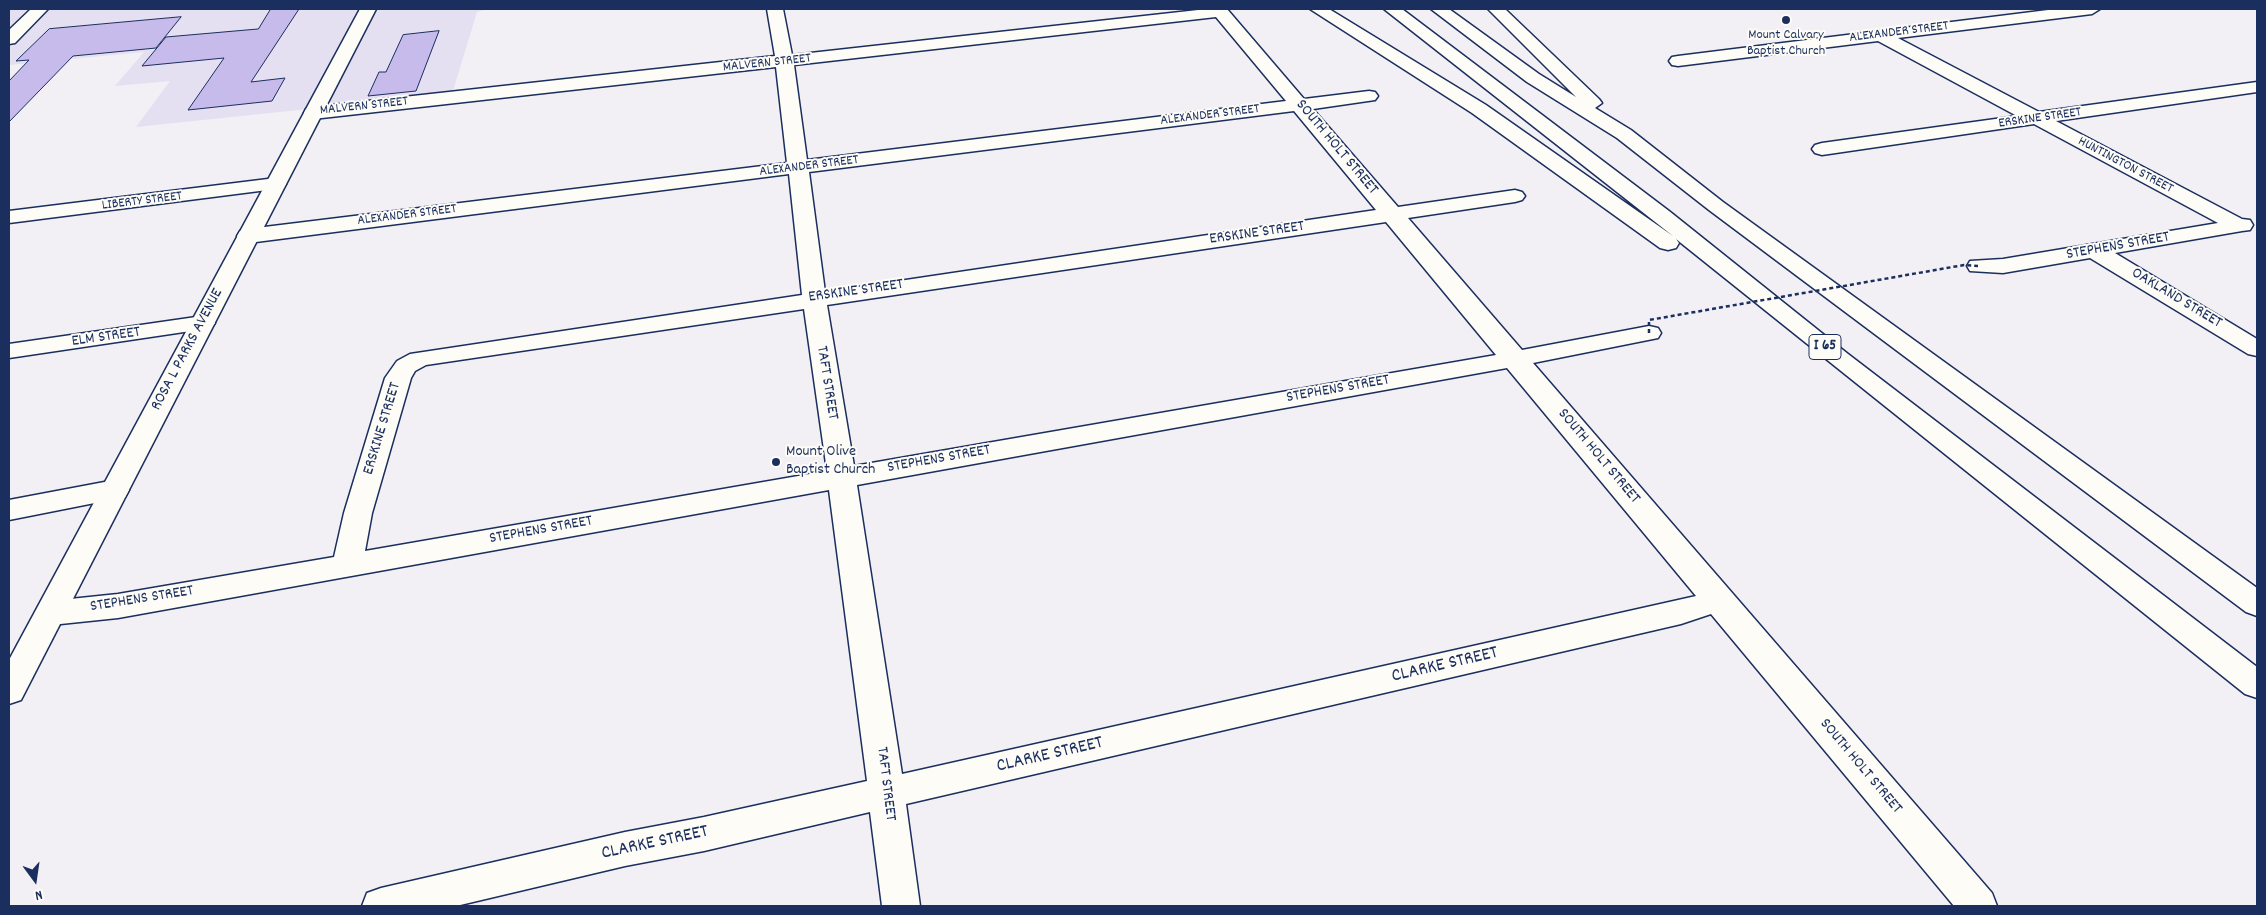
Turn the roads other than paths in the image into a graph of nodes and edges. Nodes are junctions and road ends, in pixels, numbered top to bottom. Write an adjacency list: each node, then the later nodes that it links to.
1 (40, 9): 11 (main road)
2 (368, 9): 17 (main road, ROSA L PARKS AVENUE)
3 (775, 9): 13 (main road, TAFT STREET)
4 (1318, 9): 36 (main road)
5 (1392, 9): 36 (main road, I 65)
6 (1439, 9): 19 (main road)
7 (1496, 9): 19 (main road)
8 (2092, 9): 10 (main road, ALEXANDER STREET)
9 (1220, 11): 13 (main road, MALVERN STREET); 16 (main road, SOUTH HOLT STREET)
10 (1879, 35): 12 (main road, ALEXANDER STREET); 18 (main road, HUNTINGTON STREET)
11 (9, 39)
12 (1678, 61)
13 (784, 62): 17 (main road, MALVERN STREET); 21 (main road, TAFT STREET)
14 (2257, 87): 18 (main road, ERSKINE STREET)
15 (1369, 96): 16 (main road, ALEXANDER STREET)
16 (1300, 105): 21 (main road, ALEXANDER STREET); 24 (main road, SOUTH HOLT STREET)
17 (312, 113): 22 (main road, ROSA L PARKS AVENUE)
18 (2036, 119): 20 (main road, ERSKINE STREET); 26 (main road, HUNTINGTON STREET)
19 (1624, 134): 42 (main road)
20 (1822, 149)
21 (797, 168): 27 (main road, ALEXANDER STREET); 30 (main road, TAFT STREET)
22 (276, 184): 25 (main road, LIBERTY STREET); 27 (main road, ROSA L PARKS AVENUE)
23 (1515, 196): 24 (main road, ERSKINE STREET)
24 (1392, 214): 30 (main road, ERSKINE STREET); 35 (main road, SOUTH HOLT STREET)
25 (9, 218)
26 (2248, 224): 28 (main road, STEPHENS STREET)
27 (248, 236): 31 (main road, ROSA L PARKS AVENUE)
28 (2095, 251): 29 (main road, STEPHENS STREET); 33 (main road, OAKLAND STREET)
29 (1978, 266)
30 (814, 299): 37 (main road, TAFT STREET); 40 (main road, ERSKINE STREET)
31 (203, 323): 34 (main road, ELM STREET); 38 (main road, ROSA L PARKS AVENUE)
32 (1649, 333): 35 (main road, STEPHENS STREET)
33 (2257, 349)
34 (9, 351)
35 (1515, 359): 37 (main road, STEPHENS STREET); 41 (main road, SOUTH HOLT STREET)
36 (1839, 359): 44 (main road, I 65)
37 (841, 478): 40 (main road, STEPHENS STREET); 46 (main road, TAFT STREET)
38 (115, 490): 39 (main road); 43 (main road, ROSA L PARKS AVENUE)
39 (9, 510)
40 (347, 566): 43 (main road, STEPHENS STREET)
41 (1719, 600): 46 (main road, CLARKE STREET); 49 (main road, SOUTH HOLT STREET)
42 (2257, 604)
43 (51, 613): 45 (main road, ROSA L PARKS AVENUE)
44 (2257, 685)
45 (9, 691)
46 (886, 793): 47 (main road, CLARKE STREET); 48 (main road, TAFT STREET)
47 (381, 906)
48 (902, 906)
49 (1978, 906)

